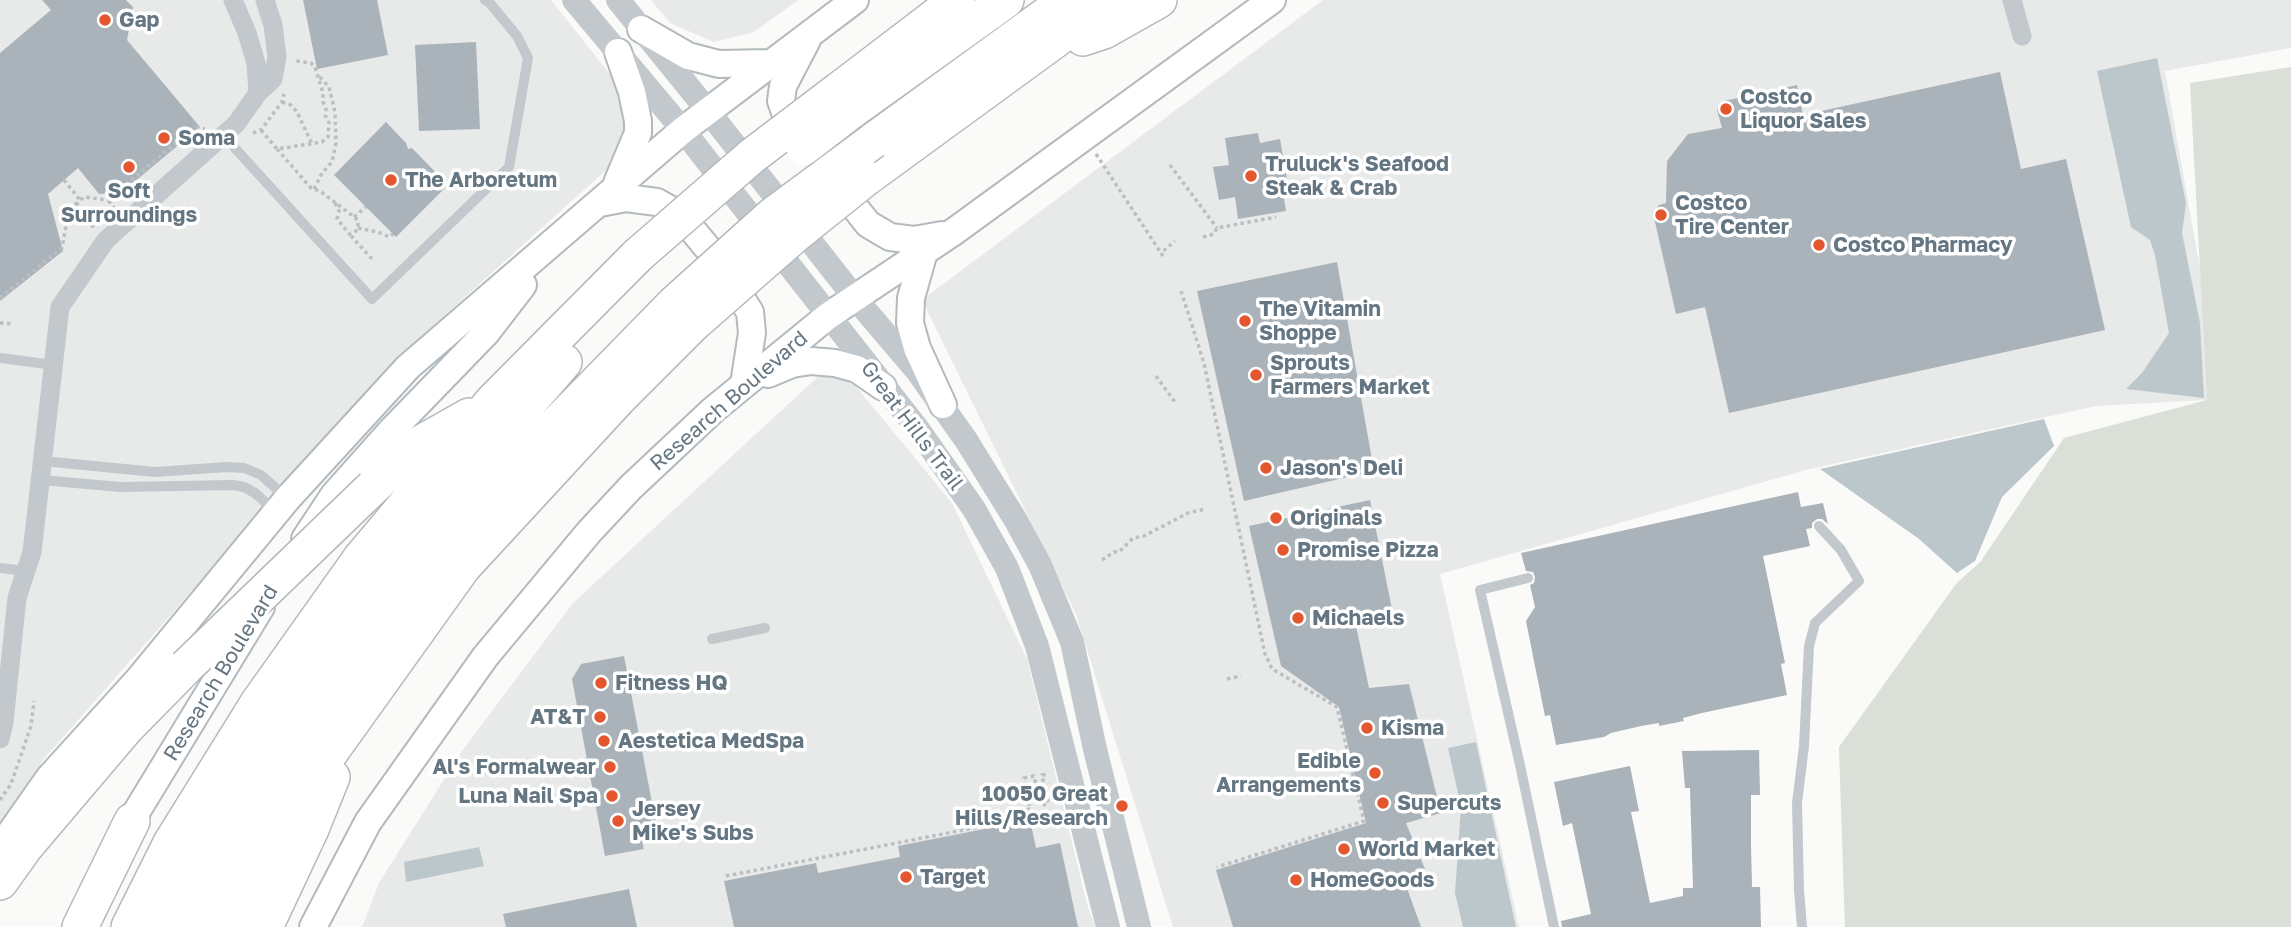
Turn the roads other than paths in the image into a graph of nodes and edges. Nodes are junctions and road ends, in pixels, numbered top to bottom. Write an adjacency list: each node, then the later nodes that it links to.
1 (233, 0): 22 (street)
2 (265, 0): 22 (street)
3 (485, 0): 26 (lane)
4 (574, 0): 19 (street, Great Hills Trail)
5 (618, 0): 16 (street, Great Hills Trail)
6 (855, 0): 17 (main road, Research Boulevard)
7 (948, 0): 15 (highway)
8 (957, 0): 15 (highway)
9 (1006, 0): 23 (highway)
10 (1067, 0): 27 (highway)
11 (1110, 0): 20 (highway)
12 (1159, 0): 20 (highway)
13 (1272, 0): 29 (main road, Research Boulevard)
14 (2012, 0): 18 (street)
15 (921, 26): 23 (highway)
16 (641, 29): 21 (main road); 24 (street, Great Hills Trail)
17 (811, 32): 21 (main road, Research Boulevard); 29 (main road)
18 (2022, 36)
19 (618, 52): 25 (street, Great Hills Trail); 28 (main road)
20 (1037, 54): 27 (highway)
21 (769, 63): 24 (main road, Research Boulevard)
22 (258, 93): 26 (street)
23 (845, 101): 32 (highway, bridge)
24 (708, 111): 25 (main road, Research Boulevard); 33 (street, Great Hills Trail)
25 (683, 130): 28 (main road, Research Boulevard); 35 (street, Great Hills Trail)
26 (215, 133): 37 (street)
27 (882, 150): 34 (highway, bridge)
28 (607, 197): 30 (main road, Research Boulevard); 38 (main road)
29 (952, 233): 31 (main road, Research Boulevard)
30 (558, 239): 43 (main road, Research Boulevard); 53 (main road, Research Boulevard)
31 (924, 252): 33 (main road, Research Boulevard); 41 (main road)
32 (644, 265): 40 (highway); 59 (highway)
33 (855, 298): 35 (main road, Research Boulevard); 41 (street, Great Hills Trail)
34 (683, 314): 50 (highway); 60 (highway)
35 (828, 316): 38 (main road, Research Boulevard); 39 (street, Great Hills Trail)
36 (0, 358): 37 (lane)
37 (54, 365): 42 (street)
38 (744, 384): 39 (main road); 63 (main road, Research Boulevard)
39 (883, 387): 52 (street, Great Hills Trail)
40 (493, 401): 55 (highway, bridge); 58 (highway)
41 (943, 405): 52 (street, Great Hills Trail)
42 (42, 470): 43 (lane); 43 (lane); 46 (street)
43 (282, 505): 54 (main road, Research Boulevard)
44 (1819, 526): 67 (lane)
45 (0, 568): 46 (lane)
46 (26, 571): 51 (street)
47 (1528, 578): 66 (lane)
48 (765, 628): 49 (lane)
49 (712, 639)
50 (355, 718): 61 (highway); 62 (highway)
51 (0, 739)
52 (1073, 757): 64 (street, Great Hills Trail); 65 (street, Great Hills Trail)
53 (132, 821): 56 (main road, Research Boulevard); 57 (highway)
54 (0, 848)
55 (0, 882)
56 (61, 927)
57 (80, 927)
58 (129, 927)
59 (160, 927)
60 (192, 927)
61 (230, 927)
62 (265, 927)
63 (313, 927)
64 (1108, 927)
65 (1139, 927)
66 (1554, 927)
67 (1802, 927)

